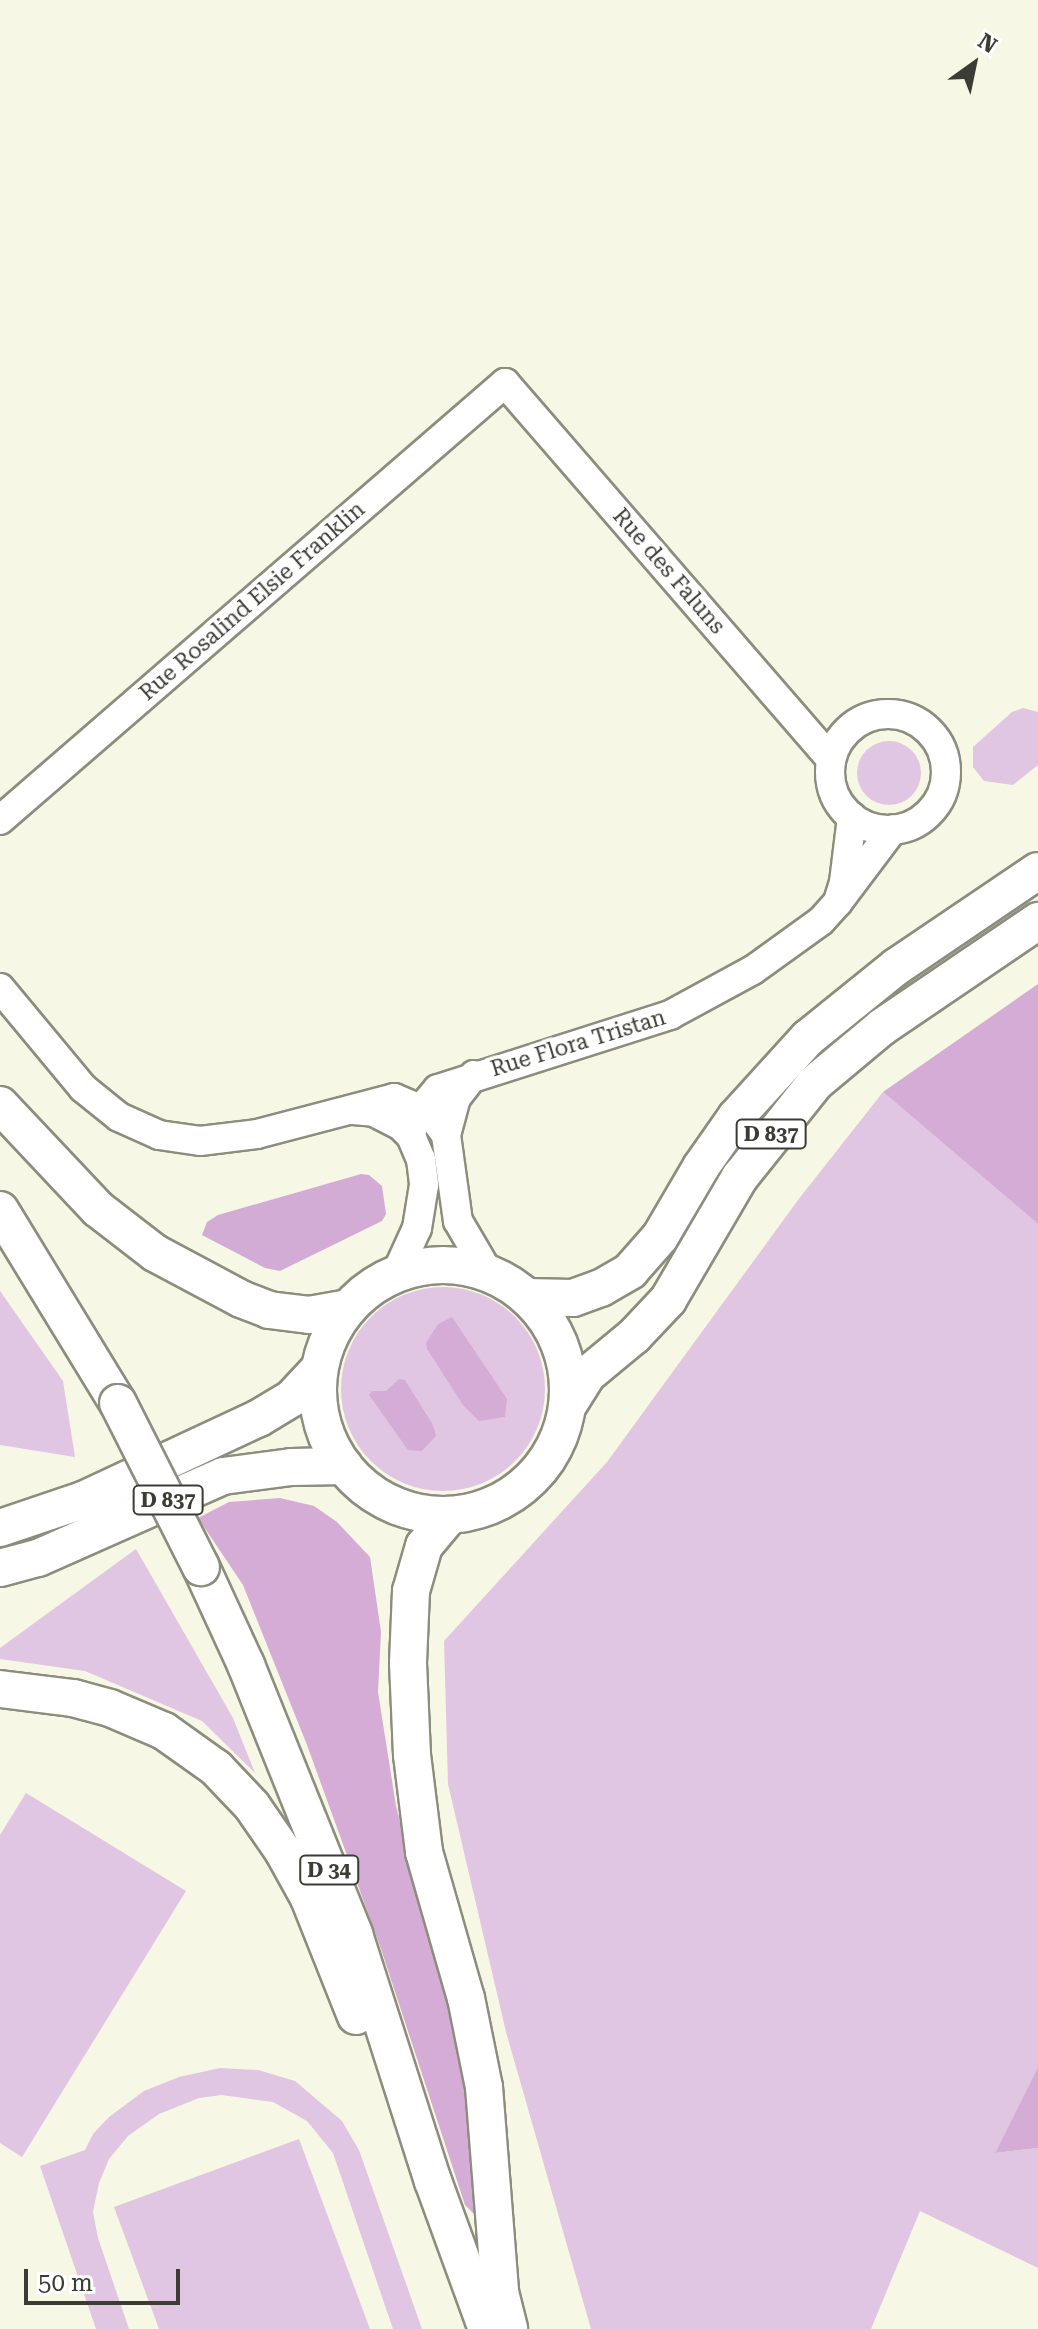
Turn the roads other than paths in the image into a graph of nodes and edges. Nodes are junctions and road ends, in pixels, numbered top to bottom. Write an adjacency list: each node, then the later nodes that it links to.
1 (505, 383): 2 (street, Rue des Faluns); 4 (street, Rue Rosalind Elsie Franklin)
2 (831, 759): 3 (street); 5 (street)
3 (852, 817): 5 (street); 7 (street)
4 (0, 820)
5 (893, 829): 7 (street, Rue Flora Tristan)
6 (1038, 871): 19 (main road, D 837)
7 (838, 902): 10 (street, Rue Flora Tristan)
8 (1038, 921): 22 (main road, D 837)
9 (0, 988): 13 (street)
10 (474, 1075): 12 (street, Rue Flora Tristan); 14 (street)
11 (0, 1105): 20 (main road)
12 (420, 1106): 13 (street); 14 (street); 15 (street)
13 (348, 1110): 15 (street)
14 (446, 1135): 18 (street)
15 (411, 1136): 17 (street)
16 (0, 1210): 28 (main road, D 34, bridge)
17 (396, 1274): 18 (main road); 20 (main road)
18 (489, 1274): 19 (main road)
19 (527, 1297): 22 (main road)
20 (348, 1308): 21 (main road)
21 (319, 1369): 23 (main road); 25 (main road, D 837)
22 (567, 1407): 24 (main road)
23 (344, 1466): 24 (main road); 26 (main road, D 837)
24 (450, 1515): 30 (main road)
25 (0, 1528)
26 (0, 1568)
27 (0, 1689): 28 (main road)
28 (433, 2181): 29 (main road, D 34)
29 (487, 2329)
30 (509, 2329)

